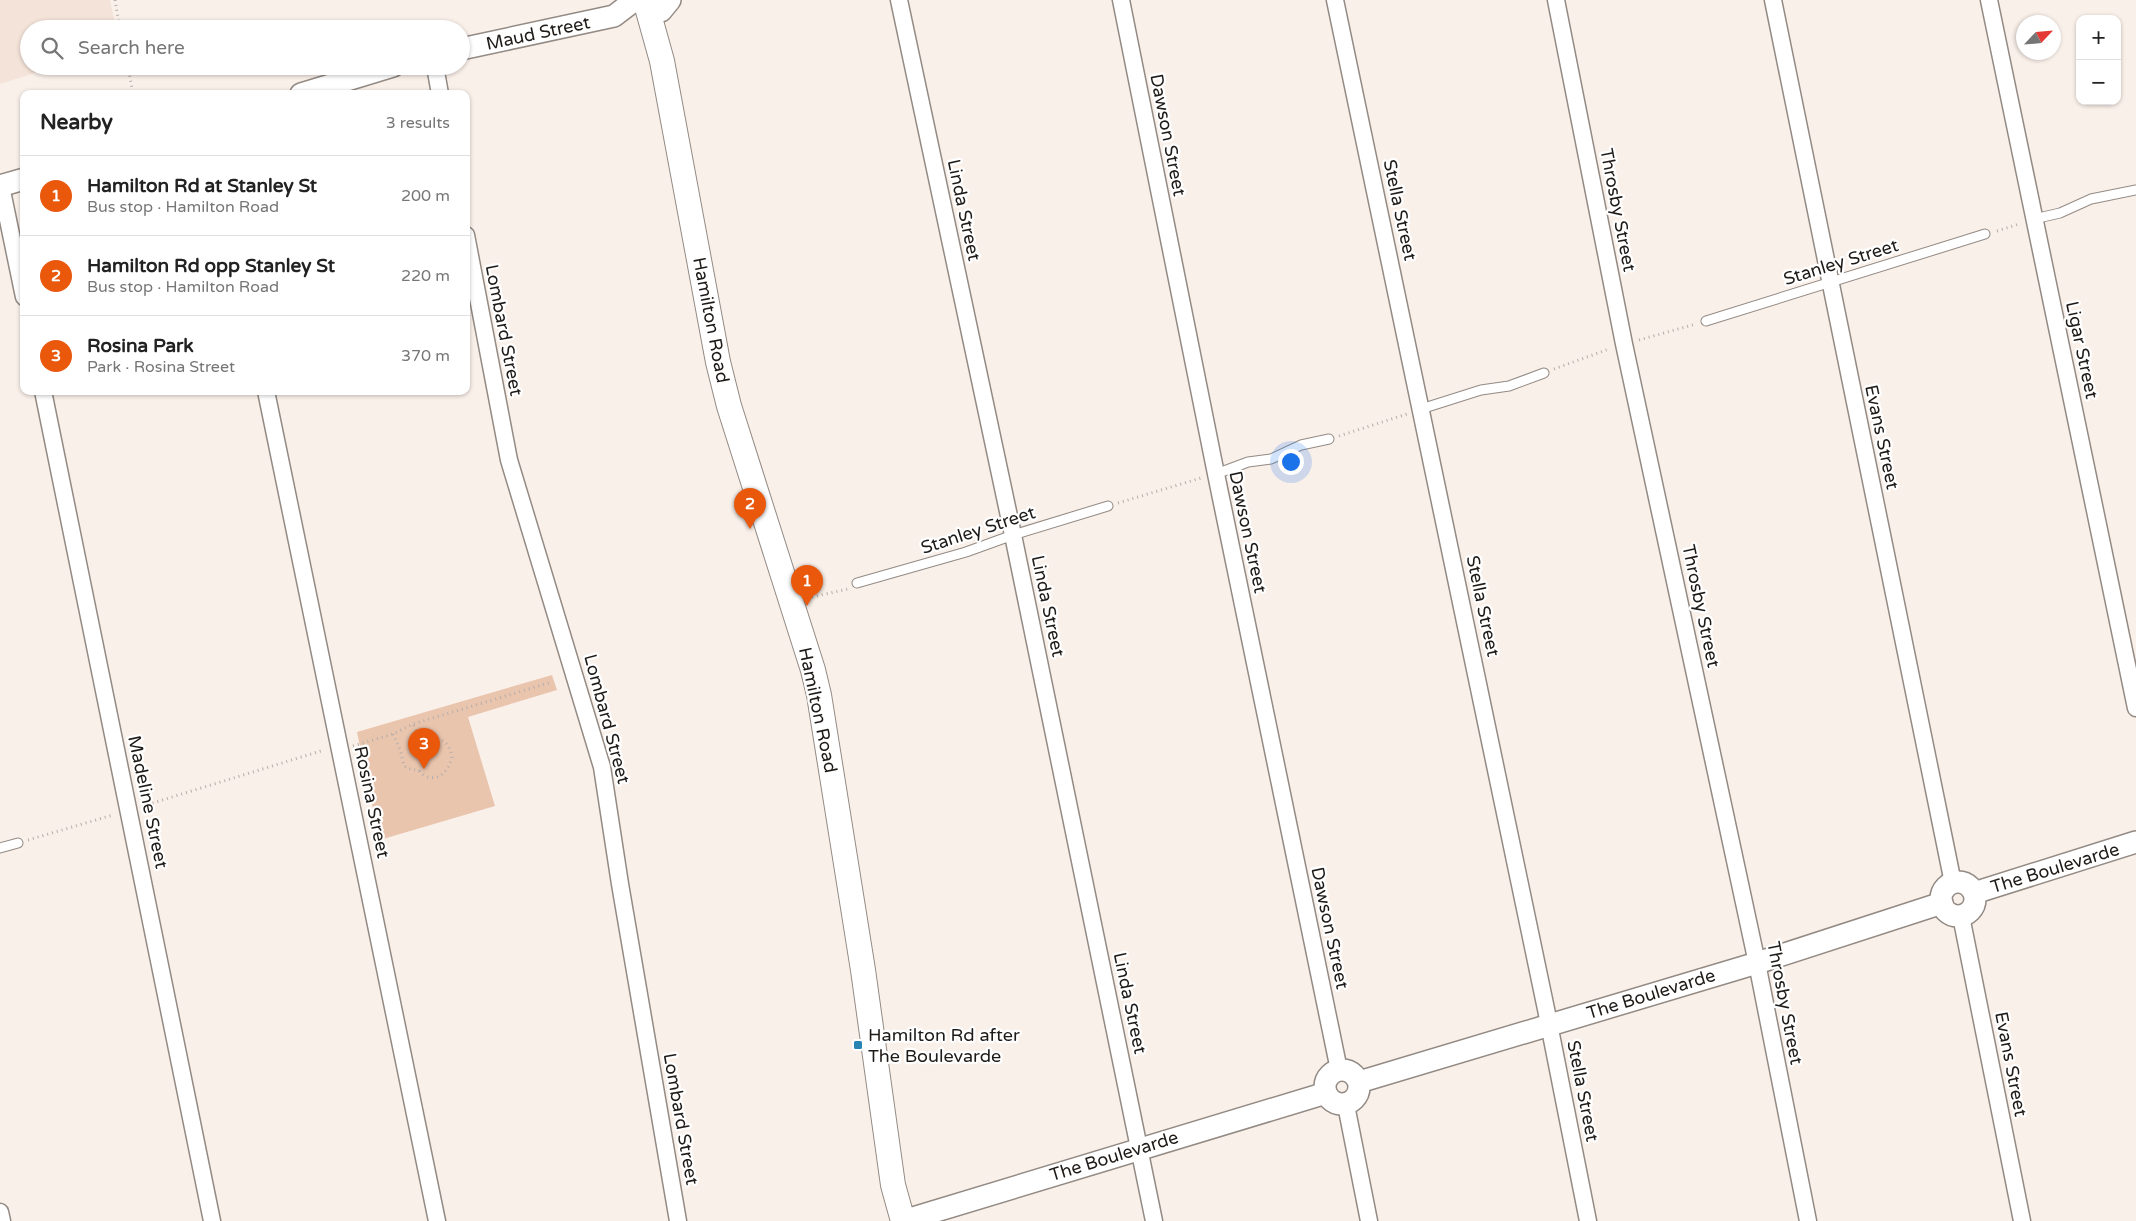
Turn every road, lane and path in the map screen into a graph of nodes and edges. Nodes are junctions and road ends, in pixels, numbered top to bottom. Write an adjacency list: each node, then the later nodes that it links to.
1 (115, 0): 11 (path)
2 (635, 0): 10 (street, Maud Street)
3 (899, 0): 36 (street, Linda Street)
4 (1121, 0): 34 (street, Dawson Street)
5 (1335, 0): 32 (street, Stella Street)
6 (1556, 0): 28 (street, Throsby Street)
7 (1772, 0): 26 (street, Evans Street)
8 (1989, 0): 22 (street, Ligar Street)
9 (658, 9): 10 (street, Maud Street); 66 (main road, Hamilton Road)
10 (614, 16): 12 (street, Maud Street)
11 (118, 20)
12 (470, 47)
13 (130, 75): 16 (path)
14 (363, 75): 17 (street)
15 (437, 75): 18 (street)
16 (132, 90)
17 (314, 90)
18 (439, 90)
19 (20, 180): 20 (street)
20 (0, 186): 25 (street)
21 (2136, 190): 22 (lane)
22 (2034, 219): 23 (path); 40 (street, Ligar Street)
23 (1985, 234): 26 (lane, Stanley Street)
24 (470, 256): 65 (street, Lombard Street)
25 (20, 278)
26 (1830, 283): 27 (lane, Stanley Street); 50 (street, Evans Street)
27 (1706, 321): 28 (path)
28 (1624, 344): 29 (path); 54 (street, Throsby Street)
29 (1544, 373): 32 (lane)
30 (44, 395): 46 (street, Madeline Street)
31 (267, 395): 44 (street, Rosina Street)
32 (1422, 409): 33 (path); 55 (street, Stella Street)
33 (1329, 439): 34 (lane)
34 (1216, 474): 35 (path); 56 (street, Dawson Street)
35 (1108, 506): 36 (lane, Stanley Street)
36 (1013, 535): 37 (lane, Stanley Street); 60 (street, Linda Street)
37 (857, 583): 38 (path)
38 (812, 597)
39 (552, 682): 41 (path)
40 (2136, 708)
41 (413, 724): 42 (path); 43 (path)
42 (394, 734): 44 (path); 45 (path)
43 (420, 741): 45 (path); 45 (path)
44 (340, 747): 46 (path); 64 (street, Rosina Street)
45 (419, 771)
46 (129, 810): 48 (path); 63 (street, Madeline Street)
47 (2136, 842): 51 (street, The Boulevarde)
48 (18, 843): 49 (lane)
49 (0, 848)
50 (1953, 883): 51 (street); 52 (street)
51 (1974, 893): 53 (street)
52 (1942, 903): 53 (street); 54 (street, The Boulevarde)
53 (1961, 916): 71 (street, Evans Street)
54 (1758, 963): 55 (street, The Boulevarde); 70 (street, Throsby Street)
55 (1549, 1025): 57 (street, The Boulevarde); 69 (street, Stella Street)
56 (1339, 1070): 57 (street); 58 (street)
57 (1359, 1082): 59 (street)
58 (1326, 1093): 59 (street); 60 (street, The Boulevarde)
59 (1346, 1105): 68 (street)
60 (1140, 1148): 66 (street, The Boulevarde); 67 (street, Linda Street)
61 (0, 1212): 62 (street)
62 (2, 1221)
63 (212, 1221)
64 (437, 1221)
65 (678, 1221)
66 (903, 1221)
67 (1154, 1221)
68 (1369, 1221)
69 (1588, 1221)
70 (1808, 1221)
71 (2022, 1221)

